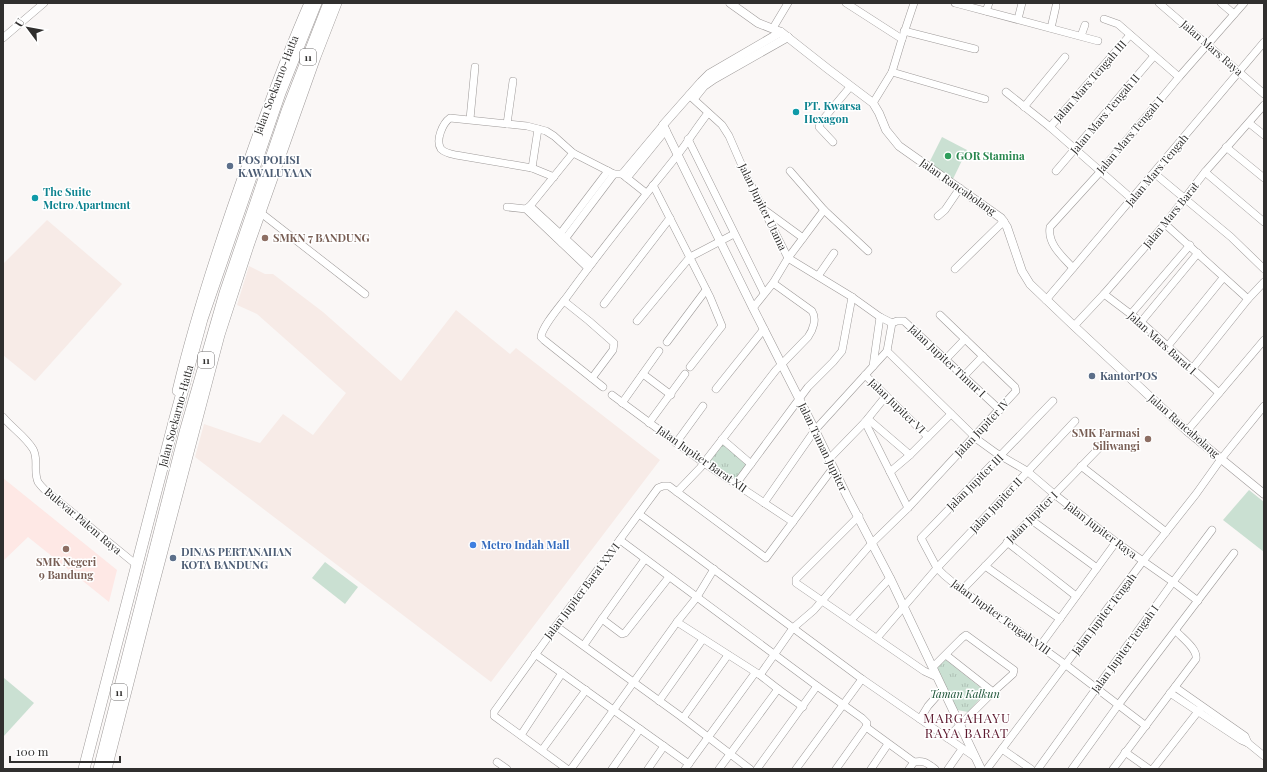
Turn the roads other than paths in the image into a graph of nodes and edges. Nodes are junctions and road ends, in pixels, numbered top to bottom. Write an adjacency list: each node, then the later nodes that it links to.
1 (44, 3): 27 (street)
2 (309, 3): 47 (main road, Jalan Soekarno-Hatta)
3 (316, 3): 42 (highway, Jalan Soekarno-Hatta / 11)
4 (329, 3): 50 (highway, Jalan Soekarno-Hatta / 11)
5 (337, 3): 59 (main road, Jalan Soekarno-Hatta)
6 (730, 3): 24 (street, Jalan Rancabolang)
7 (788, 3): 24 (street)
8 (846, 3): 28 (street)
9 (914, 3): 23 (street)
10 (955, 3): 17 (street)
11 (988, 3): 17 (street)
12 (1022, 3): 19 (street)
13 (1159, 3): 31 (street, Jalan Mars Raya)
14 (1221, 3): 18 (street)
15 (1244, 3): 18 (street, Jalan Mars Tengah I)
16 (1056, 6): 22 (street)
17 (986, 11): 19 (street)
18 (1234, 14): 31 (street, Jalan Mars Tengah I)
19 (1018, 19): 22 (street)
20 (1104, 19): 25 (street)
21 (1085, 25): 26 (street)
22 (1051, 28): 26 (street)
23 (904, 31): 28 (street); 32 (street)
24 (781, 32): 40 (street, Jalan Rancabolang); 44 (street)
25 (1130, 34): 33 (street); 55 (street, Jalan Mars Tengah III)
26 (1082, 36): 29 (street)
27 (3, 38)
28 (902, 39): 36 (street)
29 (1098, 41)
30 (1264, 42): 37 (street, Jalan Mars Tengah)
31 (1208, 45): 37 (street, Jalan Mars Raya); 38 (street, Jalan Mars Tengah I)
32 (975, 49)
33 (1154, 56): 38 (street); 63 (street, Jalan Mars Tengah II)
34 (1065, 57): 49 (street)
35 (475, 67): 52 (street)
36 (892, 72): 45 (street); 46 (street)
37 (1239, 72): 43 (street, Jalan Mars Raya); 72 (street, Jalan Mars Tengah)
38 (1179, 77): 70 (street, Jalan Mars Tengah I)
39 (513, 82): 54 (street)
40 (850, 86): 46 (street, Jalan Rancabolang); 61 (street)
41 (1006, 92): 49 (street)
42 (280, 93): 47 (highway); 149 (highway, Jalan Soekarno-Hatta / 11)
43 (1264, 94)
44 (691, 97): 51 (street, Jalan Jupiter Utama); 56 (street)
45 (985, 99)
46 (873, 103): 77 (street, Jalan Rancabolang)
47 (269, 104): 157 (main road, Jalan Soekarno-Hatta)
48 (1264, 105): 53 (street, Jalan Mars Barat)
49 (1024, 106): 55 (street)
50 (287, 111): 59 (highway); 214 (highway, Jalan Soekarno-Hatta / 11)
51 (708, 112): 60 (street); 83 (street, Jalan Jupiter Utama)
52 (470, 120): 54 (street); 66 (street)
53 (1249, 123): 58 (street); 62 (street, Jalan Mars Barat)
54 (506, 124): 57 (street)
55 (1050, 126): 63 (street)
56 (664, 128): 65 (street, Jalan Taman Jupiter); 73 (street)
57 (538, 129): 64 (street); 66 (street)
58 (1264, 135)
59 (288, 136): 85 (main road, Jalan Soekarno-Hatta)
60 (688, 140): 65 (street); 91 (street)
61 (832, 142)
62 (1226, 148): 71 (street, Jalan Mars Barat); 75 (street)
63 (1076, 149): 68 (street, Jalan Mars Tengah II); 70 (street)
64 (573, 153): 69 (street); 74 (street)
65 (677, 155): 76 (street); 94 (street, Jalan Taman Jupiter)
66 (532, 168): 74 (street)
67 (790, 171): 84 (street)
68 (1056, 171)
69 (611, 172): 73 (street); 92 (street)
70 (1100, 172): 79 (street); 102 (street, Jalan Mars Tengah I)
71 (1205, 172): 80 (street, Jalan Mars Barat); 89 (street)
72 (1154, 173): 79 (street, Jalan Mars Tengah); 80 (street)
73 (625, 176): 78 (street)
74 (554, 177): 82 (street)
75 (1264, 178)
76 (653, 184): 78 (street); 87 (street)
77 (960, 188): 86 (street); 88 (street, Jalan Rancabolang)
78 (646, 193): 101 (street)
79 (1132, 199): 102 (street, Jalan Mars Tengah)
80 (1184, 199): 90 (street, Jalan Mars Barat); 104 (street)
81 (508, 207): 82 (street)
82 (528, 207): 92 (street)
83 (764, 210): 93 (street); 100 (street, Jalan Jupiter Utama)
84 (824, 210): 93 (street); 96 (street)
85 (261, 213): 111 (street); 208 (main road, Jalan Soekarno-Hatta)
86 (938, 216)
87 (670, 218): 99 (street); 117 (street)
88 (1004, 221): 103 (street); 114 (street, Jalan Rancabolang)
89 (1264, 222)
90 (1165, 224): 95 (street); 112 (street, Jalan Mars Barat)
91 (734, 234): 94 (street); 110 (street)
92 (562, 238): 101 (street)
93 (803, 238): 100 (street)
94 (720, 240): 99 (street); 118 (street, Jalan Taman Jupiter)
95 (1190, 245): 98 (street); 119 (street)
96 (868, 251)
97 (834, 253): 105 (street)
98 (1198, 253): 106 (street); 123 (street)
99 (690, 258): 109 (street); 122 (street)
100 (788, 258): 105 (street, Jalan Jupiter Utama); 108 (street)
101 (590, 266): 116 (street)
102 (1073, 268): 114 (street, Jalan Mars Tengah)
103 (956, 269)
104 (1264, 269)
105 (818, 276): 113 (street, Jalan Jupiter Utama)
106 (1223, 278): 115 (street); 130 (street)
107 (1264, 282): 115 (street)
108 (773, 283): 110 (street); 135 (street)
109 (706, 290): 129 (street); 137 (street)
110 (764, 293): 118 (street)
111 (365, 294)
112 (1104, 294): 119 (street, Jalan Mars Barat I); 125 (street, Jalan Mars Barat)
113 (852, 296): 121 (street, Jalan Jupiter Utama); 151 (street)
114 (1047, 298): 125 (street, Jalan Rancabolang)
115 (1248, 299): 138 (street)
116 (564, 301): 143 (street); 143 (street)
117 (604, 304)
118 (753, 308): 126 (street, Jalan Taman Jupiter)
119 (1131, 314): 123 (street, Jalan Mars Barat I)
120 (940, 316): 127 (street, Jalan Jupiter IV)
121 (880, 317): 124 (street, Jalan Jupiter Utama); 136 (street)
122 (637, 321)
123 (1141, 322): 130 (street, Jalan Mars Barat I)
124 (892, 323): 131 (street); 134 (street, Jalan Jupiter Timur I)
125 (1075, 325): 164 (street, Jalan Rancabolang)
126 (764, 328): 135 (street, Jalan Taman Jupiter); 145 (street)
127 (965, 339): 133 (street, Jalan Jupiter IV); 134 (street)
128 (1264, 340): 146 (street)
129 (667, 342)
130 (1167, 347): 138 (street, Jalan Mars Barat I)
131 (886, 351): 136 (street); 158 (street, Jalan Jupiter Raya)
132 (658, 352): 139 (street)
133 (983, 356): 142 (street); 155 (street, Jalan Jupiter IV)
134 (946, 359): 142 (street, Jalan Jupiter Timur I)
135 (782, 365): 151 (street, Jalan Taman Jupiter); 167 (street)
136 (873, 367): 141 (street)
137 (690, 368)
138 (1192, 370): 146 (street, Jalan Mars Barat I)
139 (643, 374): 148 (street); 153 (street)
140 (685, 374): 148 (street)
141 (865, 375): 150 (street, Jalan Jupiter VI); 163 (street)
142 (963, 377): 155 (street, Jalan Jupiter Timur I)
143 (592, 378): 144 (street)
144 (603, 387)
145 (716, 390)
146 (1219, 393): 164 (street)
147 (612, 395): 153 (street, Jalan Jupiter Barat XII)
148 (671, 395): 162 (street)
149 (181, 396): 157 (highway); 236 (highway, Jalan Soekarno-Hatta / 11)
150 (886, 396): 160 (street); 166 (street, Jalan Jupiter VI)
151 (799, 398): 163 (street, Jalan Taman Jupiter); 175 (street)
152 (1053, 401): 171 (street, Jalan Jupiter III)
153 (622, 403): 162 (street, Jalan Jupiter Barat XII)
154 (703, 406): 168 (street)
155 (1000, 410): 165 (street, Jalan Jupiter IV)
156 (1263, 410): 173 (street, Jalan Jupiter Tengah)
157 (171, 413): 199 (main road, Jalan Soekarno-Hatta)
158 (951, 414): 165 (street, Jalan Jupiter Raya); 166 (street)
159 (3, 417): 199 (street, Bulevar Palem Raya)
160 (866, 420): 170 (street); 172 (street); 179 (street)
161 (1075, 421): 178 (street, Jalan Jupiter II)
162 (650, 423): 168 (street, Jalan Jupiter Barat XII)
163 (815, 430): 172 (street, Jalan Taman Jupiter); 184 (street)
164 (1187, 431): 173 (street, Jalan Rancabolang)
165 (975, 436): 171 (street, Jalan Jupiter Raya); 185 (street, Jalan Jupiter IV)
166 (928, 437): 170 (street)
167 (722, 439): 174 (street); 175 (street)
168 (676, 443): 174 (street, Jalan Jupiter Barat XII)
169 (1102, 445): 176 (street, Jalan Jupiter I)
170 (910, 456): 179 (street)
171 (1002, 456): 178 (street, Jalan Jupiter Raya); 201 (street, Jalan Jupiter III)
172 (829, 459): 177 (street, Jalan Taman Jupiter)
173 (1221, 459): 183 (street, Jalan Rancabolang); 191 (street, Jalan Jupiter Tengah)
174 (704, 463): 180 (street, Jalan Jupiter Barat XII); 181 (street)
175 (751, 464): 180 (street)
176 (1081, 466): 182 (street, Jalan Jupiter I); 191 (street)
177 (833, 468): 187 (street, Jalan Taman Jupiter); 189 (street)
178 (1027, 471): 182 (street, Jalan Jupiter Raya); 201 (street, Jalan Jupiter II)
179 (890, 472): 185 (street)
180 (736, 484): 184 (street, Jalan Jupiter Barat XII)
181 (677, 492): 186 (street, Jalan Jupiter Barat XXVI); 189 (street)
182 (1054, 494): 188 (street, Jalan Jupiter I); 194 (street, Jalan Jupiter Raya)
183 (1264, 494)
184 (764, 502): 189 (street, Jalan Jupiter Barat XII)
185 (908, 508): 195 (street, Jalan Jupiter IV)
186 (639, 514): 192 (street, Jalan Jupiter Barat XXVI); 203 (street)
187 (859, 516): 195 (street, Jalan Taman Jupiter); 211 (street)
188 (1030, 519): 193 (street, Jalan Jupiter I); 202 (street)
189 (793, 522)
190 (1212, 530): 206 (street, Jalan Jupiter Tengah I)
191 (1166, 532): 198 (street, Jalan Jupiter Tengah)
192 (620, 540): 197 (street); 219 (street, Jalan Jupiter Barat XXVI)
193 (1007, 542): 200 (street, Jalan Jupiter I); 209 (street)
194 (1116, 542): 198 (street, Jalan Jupiter Raya); 202 (street)
195 (872, 543): 205 (street, Jalan Taman Jupiter); 211 (street, Jalan Jupiter IV)
196 (1234, 553): 212 (street)
197 (646, 559): 204 (street); 215 (street)
198 (1143, 561): 206 (street, Jalan Jupiter Raya); 230 (street, Jalan Jupiter Tengah)
199 (133, 562): 236 (main road, Jalan Soekarno-Hatta)
200 (986, 566): 207 (street, Jalan Jupiter I); 216 (street)
201 (937, 568): 207 (street, Jalan Jupiter Tengah VIII); 213 (street, Jalan Jupiter II)
202 (1097, 568): 209 (street)
203 (714, 569): 210 (street); 220 (street)
204 (669, 576): 210 (street); 215 (street)
205 (890, 578): 213 (street, Jalan Taman Jupiter); 217 (street)
206 (1173, 582): 212 (street, Jalan Jupiter Raya); 240 (street, Jalan Jupiter Tengah I)
207 (962, 590): 225 (street, Jalan Jupiter Tengah VIII)
208 (152, 593): 214 (highway); 276 (main road, Jalan Soekarno-Hatta)
209 (1076, 596): 216 (street)
210 (697, 597): 218 (street); 227 (street)
211 (822, 600): 217 (street); 220 (street, Jalan Jupiter IV)
212 (1198, 601): 221 (street)
213 (904, 606): 222 (street, Jalan Jupiter II); 231 (street, Jalan Taman Jupiter)
214 (138, 614): 275 (highway, Jalan Soekarno-Hatta / 11)
215 (602, 619): 224 (street)
216 (1060, 619): 225 (street)
217 (852, 620): 222 (street)
218 (677, 622): 223 (street); 237 (street)
219 (556, 626): 224 (street); 226 (street, Jalan Jupiter Barat XXVI)
220 (794, 629): 227 (street, Jalan Jupiter IV); 235 (street)
221 (1176, 631): 239 (street); 248 (street)
222 (877, 638): 234 (street)
223 (703, 639): 229 (street); 246 (street)
224 (584, 645): 237 (street)
225 (1040, 646): 230 (street, Jalan Jupiter Tengah VIII)
226 (535, 654): 232 (street); 258 (street, Jalan Jupiter Barat XXVI)
227 (774, 654): 233 (street, Jalan Jupiter IV); 238 (street)
228 (946, 655): 231 (street); 244 (street); 244 (street)
229 (728, 656): 233 (street); 252 (street)
230 (1066, 665): 240 (street, Jalan Jupiter Tengah VIII); 265 (street, Jalan Jupiter Tengah)
231 (933, 667): 234 (street, Jalan Taman Jupiter)
232 (562, 673): 243 (street); 258 (street)
233 (757, 674): 241 (street); 259 (street, Jalan Jupiter IV)
234 (937, 677): 242 (street, Jalan Taman Jupiter)
235 (862, 679): 247 (street); 253 (street)
236 (105, 680): 273 (main road, Jalan Soekarno-Hatta); 274 (highway, Jalan Soekarno-Hatta / 11)
237 (634, 683): 246 (street); 251 (street)
238 (817, 686): 247 (street); 249 (street)
239 (1175, 687): 245 (street); 250 (street)
240 (1097, 688): 248 (street, Jalan Jupiter Tengah VIII); 294 (street, Jalan Jupiter Tengah I)
241 (778, 689): 249 (street); 267 (street)
242 (943, 689): 253 (street); 254 (street, Jalan Taman Jupiter)
243 (586, 690): 251 (street); 264 (street)
244 (993, 692): 254 (street)
245 (1170, 693): 250 (street); 255 (street)
246 (659, 701): 252 (street)
247 (843, 704): 256 (street); 285 (street)
248 (1119, 704): 255 (street, Jalan Jupiter Tengah VIII); 295 (street)
249 (803, 707): 284 (street)
250 (1200, 709): 268 (street); 298 (street)
251 (614, 710): 257 (street); 279 (street)
252 (683, 718): 259 (street)
253 (920, 719): 260 (street)
254 (959, 722): 260 (street); 269 (street, Jalan Taman Jupiter)
255 (1146, 726): 266 (street)
256 (866, 727): 261 (street); 286 (street)
257 (640, 729): 262 (street); 280 (street)
258 (521, 735): 264 (street)
259 (708, 738): 267 (street); 272 (street, Jalan Jupiter IV)
260 (947, 738): 263 (street)
261 (888, 744): 271 (street); 287 (street)
262 (664, 746): 272 (street); 281 (street)
263 (962, 749): 269 (street); 290 (street)
264 (542, 750): 278 (street)
265 (1001, 751): 292 (street, Jalan Jupiter Tengah); 293 (street)
266 (1126, 752): 296 (street); 297 (street)
267 (730, 755): 282 (street); 283 (street)
268 (1264, 756)
269 (975, 757): 291 (street, Jalan Taman Jupiter)
270 (497, 762): 277 (street)
271 (914, 762): 288 (street); 289 (street)
272 (687, 766)
273 (80, 769)
274 (84, 769)
275 (99, 769)
276 (107, 769)
277 (507, 769)
278 (567, 769)
279 (570, 769)
280 (612, 769)
281 (648, 769)
282 (719, 769)
283 (750, 769)
284 (757, 769)
285 (796, 769)
286 (836, 769)
287 (871, 769)
288 (909, 769)
289 (935, 769)
290 (948, 769)
291 (981, 769)
292 (986, 769)
293 (1031, 769)
294 (1038, 769)
295 (1072, 769)
296 (1113, 769)
297 (1149, 769)
298 (1153, 769)

